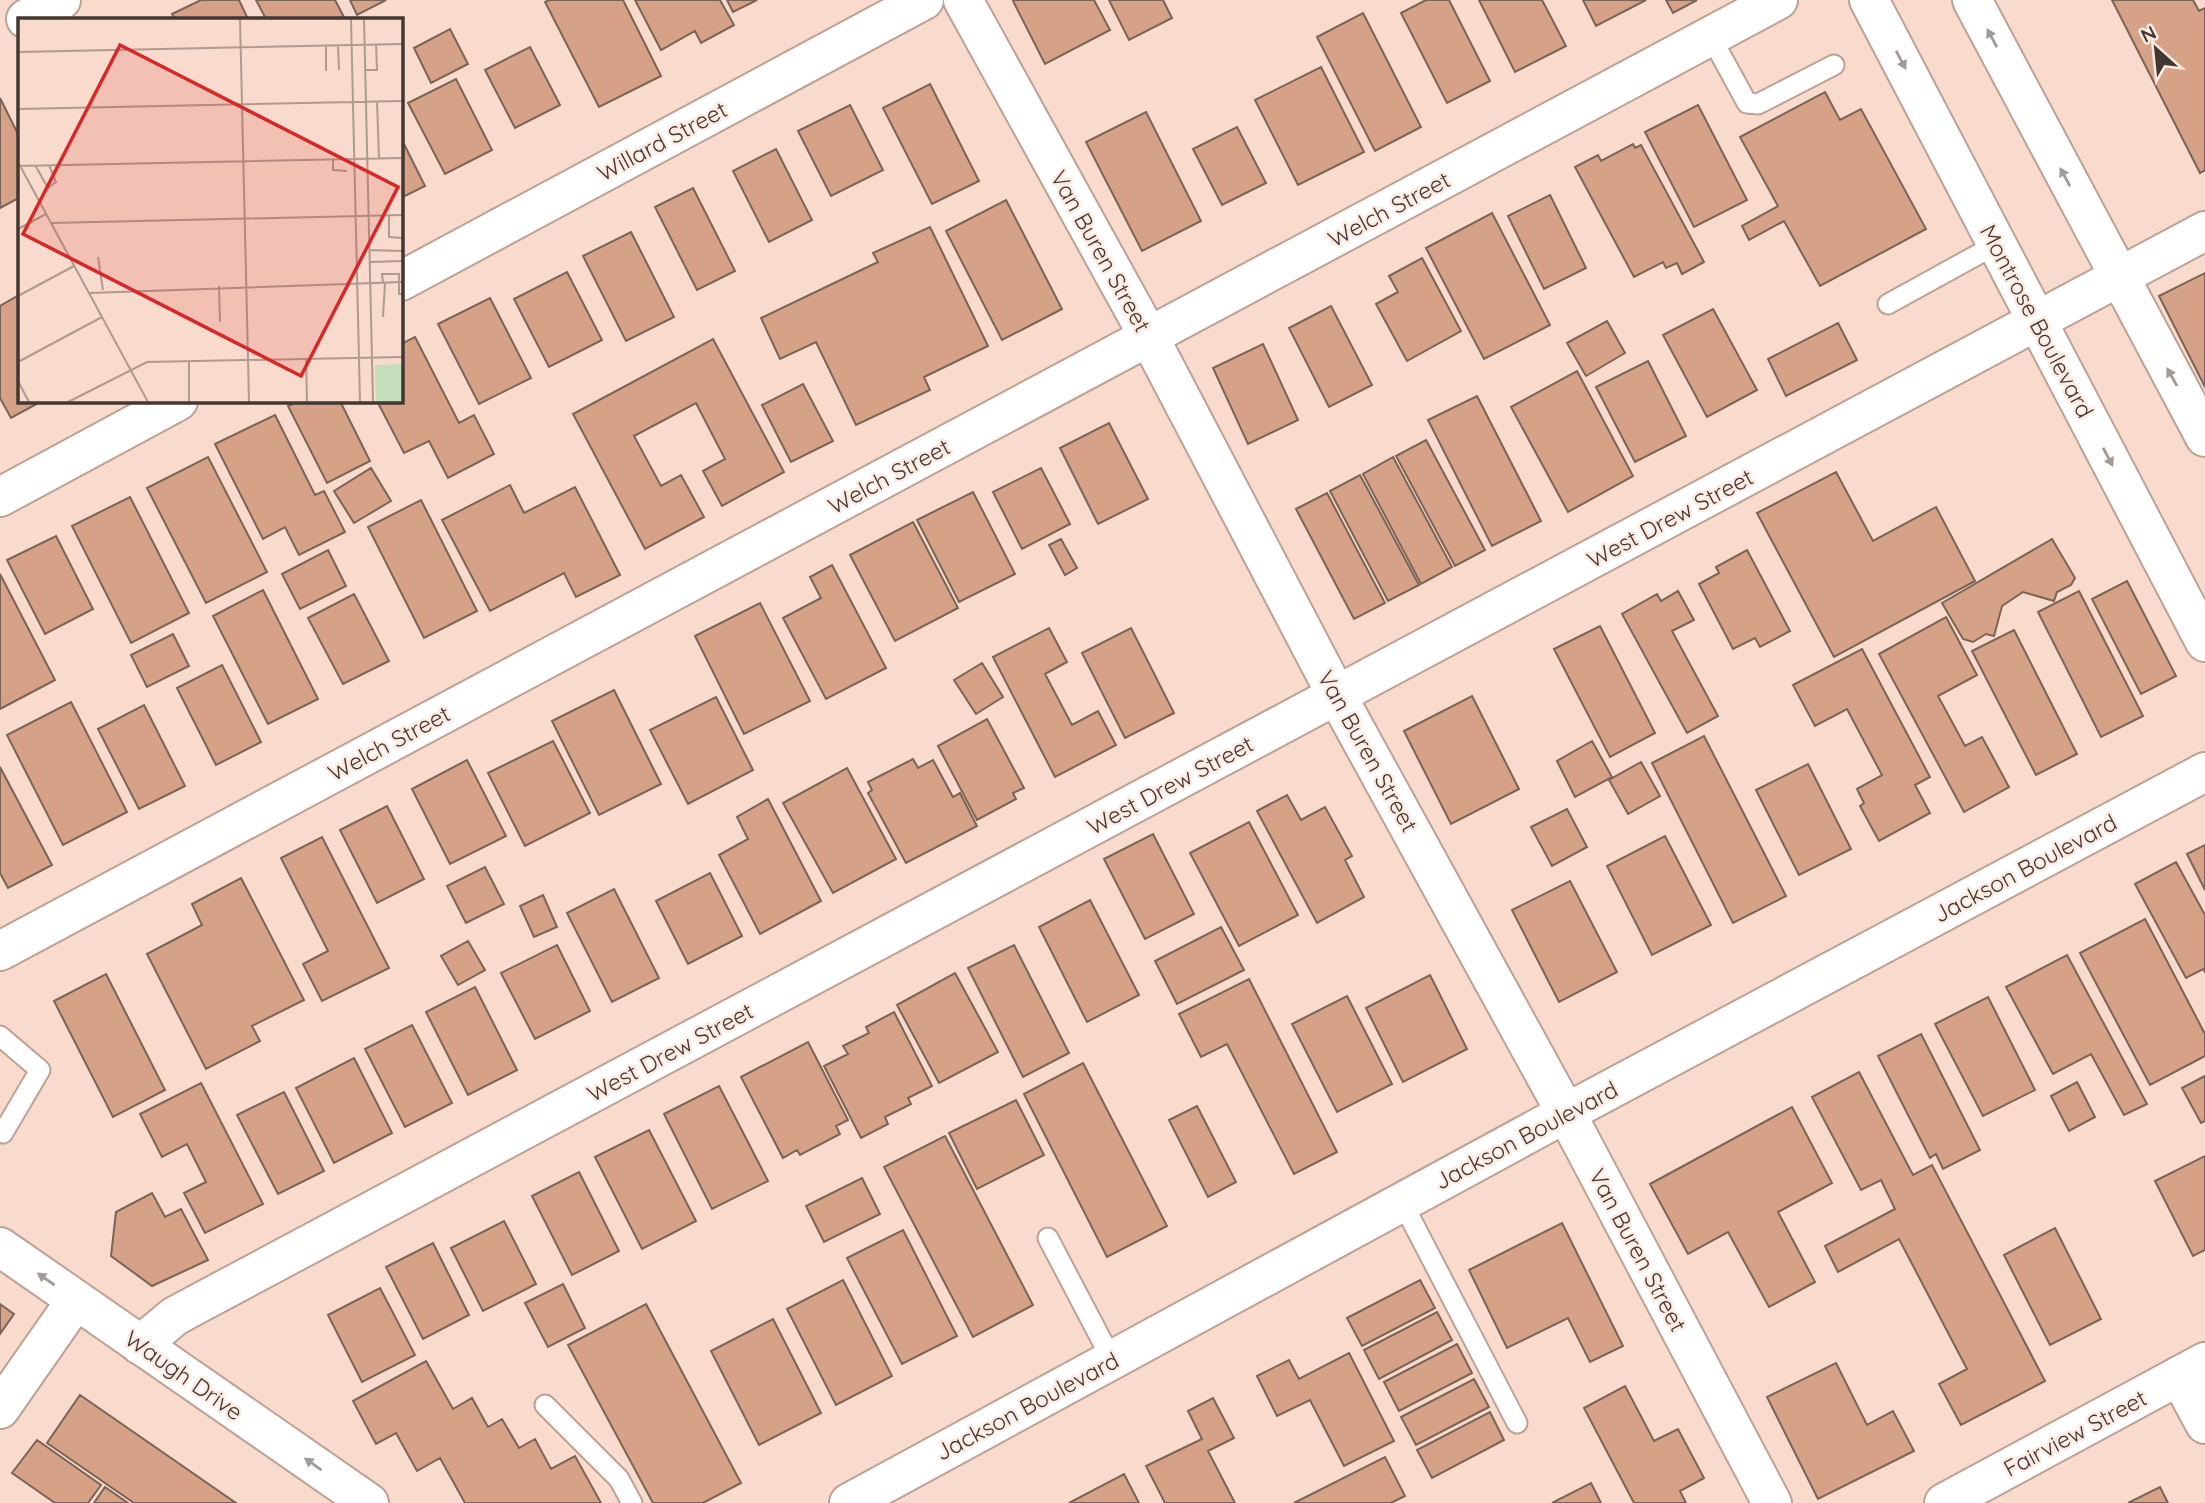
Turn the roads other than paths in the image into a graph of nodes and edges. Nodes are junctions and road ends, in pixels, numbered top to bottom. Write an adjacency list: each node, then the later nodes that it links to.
1 (61, 0): 7 (street)
2 (924, 0): 15 (street, Willard Street)
3 (963, 0): 18 (street, Van Buren Street)
4 (1778, 0): 10 (street, Welch Street)
5 (1869, 0): 13 (street, Montrose Boulevard, one-way to 13)
6 (1972, 0): 14 (street, one-way to 6)
7 (28, 18)
8 (18, 24): 9 (street)
9 (0, 33)
10 (1711, 37): 11 (lane); 18 (street, Welch Street)
11 (1834, 65)
12 (2205, 232): 14 (street, West Drew Street)
13 (1997, 244): 16 (lane); 17 (street, Montrose Boulevard)
14 (2118, 278): 17 (street, West Drew Street); 20 (street, one-way to 14)
15 (402, 280)
16 (1888, 304)
17 (2037, 321): 22 (street, Montrose Boulevard, one-way to 22); 23 (street, West Drew Street)
18 (1149, 337): 23 (street, Van Buren Street); 25 (street, Welch Street)
19 (176, 402): 21 (street)
20 (2205, 437)
21 (0, 497)
22 (2205, 642)
23 (1337, 696): 27 (street, Van Buren Street); 33 (street, West Drew Street)
24 (2205, 772): 27 (street, Jackson Boulevard)
25 (0, 951)
26 (0, 1036): 28 (lane)
27 (1566, 1113): 29 (street, Jackson Boulevard); 43 (street, Van Buren Street)
28 (0, 1131)
29 (1402, 1202): 34 (street, Jackson Boulevard); 38 (lane)
30 (1048, 1238): 34 (lane)
31 (0, 1247): 32 (street, Waugh Drive, one-way to 31)
32 (76, 1300): 33 (street, Waugh Drive); 37 (street)
33 (140, 1345): 40 (street, Waugh Drive, one-way to 33)
34 (1112, 1360): 42 (street, Jackson Boulevard)
35 (2192, 1369): 39 (street); 44 (street, Fairview Street)
36 (545, 1405): 41 (lane)
37 (0, 1409)
38 (1517, 1423)
39 (2205, 1424)
40 (369, 1503)
41 (632, 1503)
42 (849, 1503)
43 (1772, 1503)
44 (1944, 1503)

